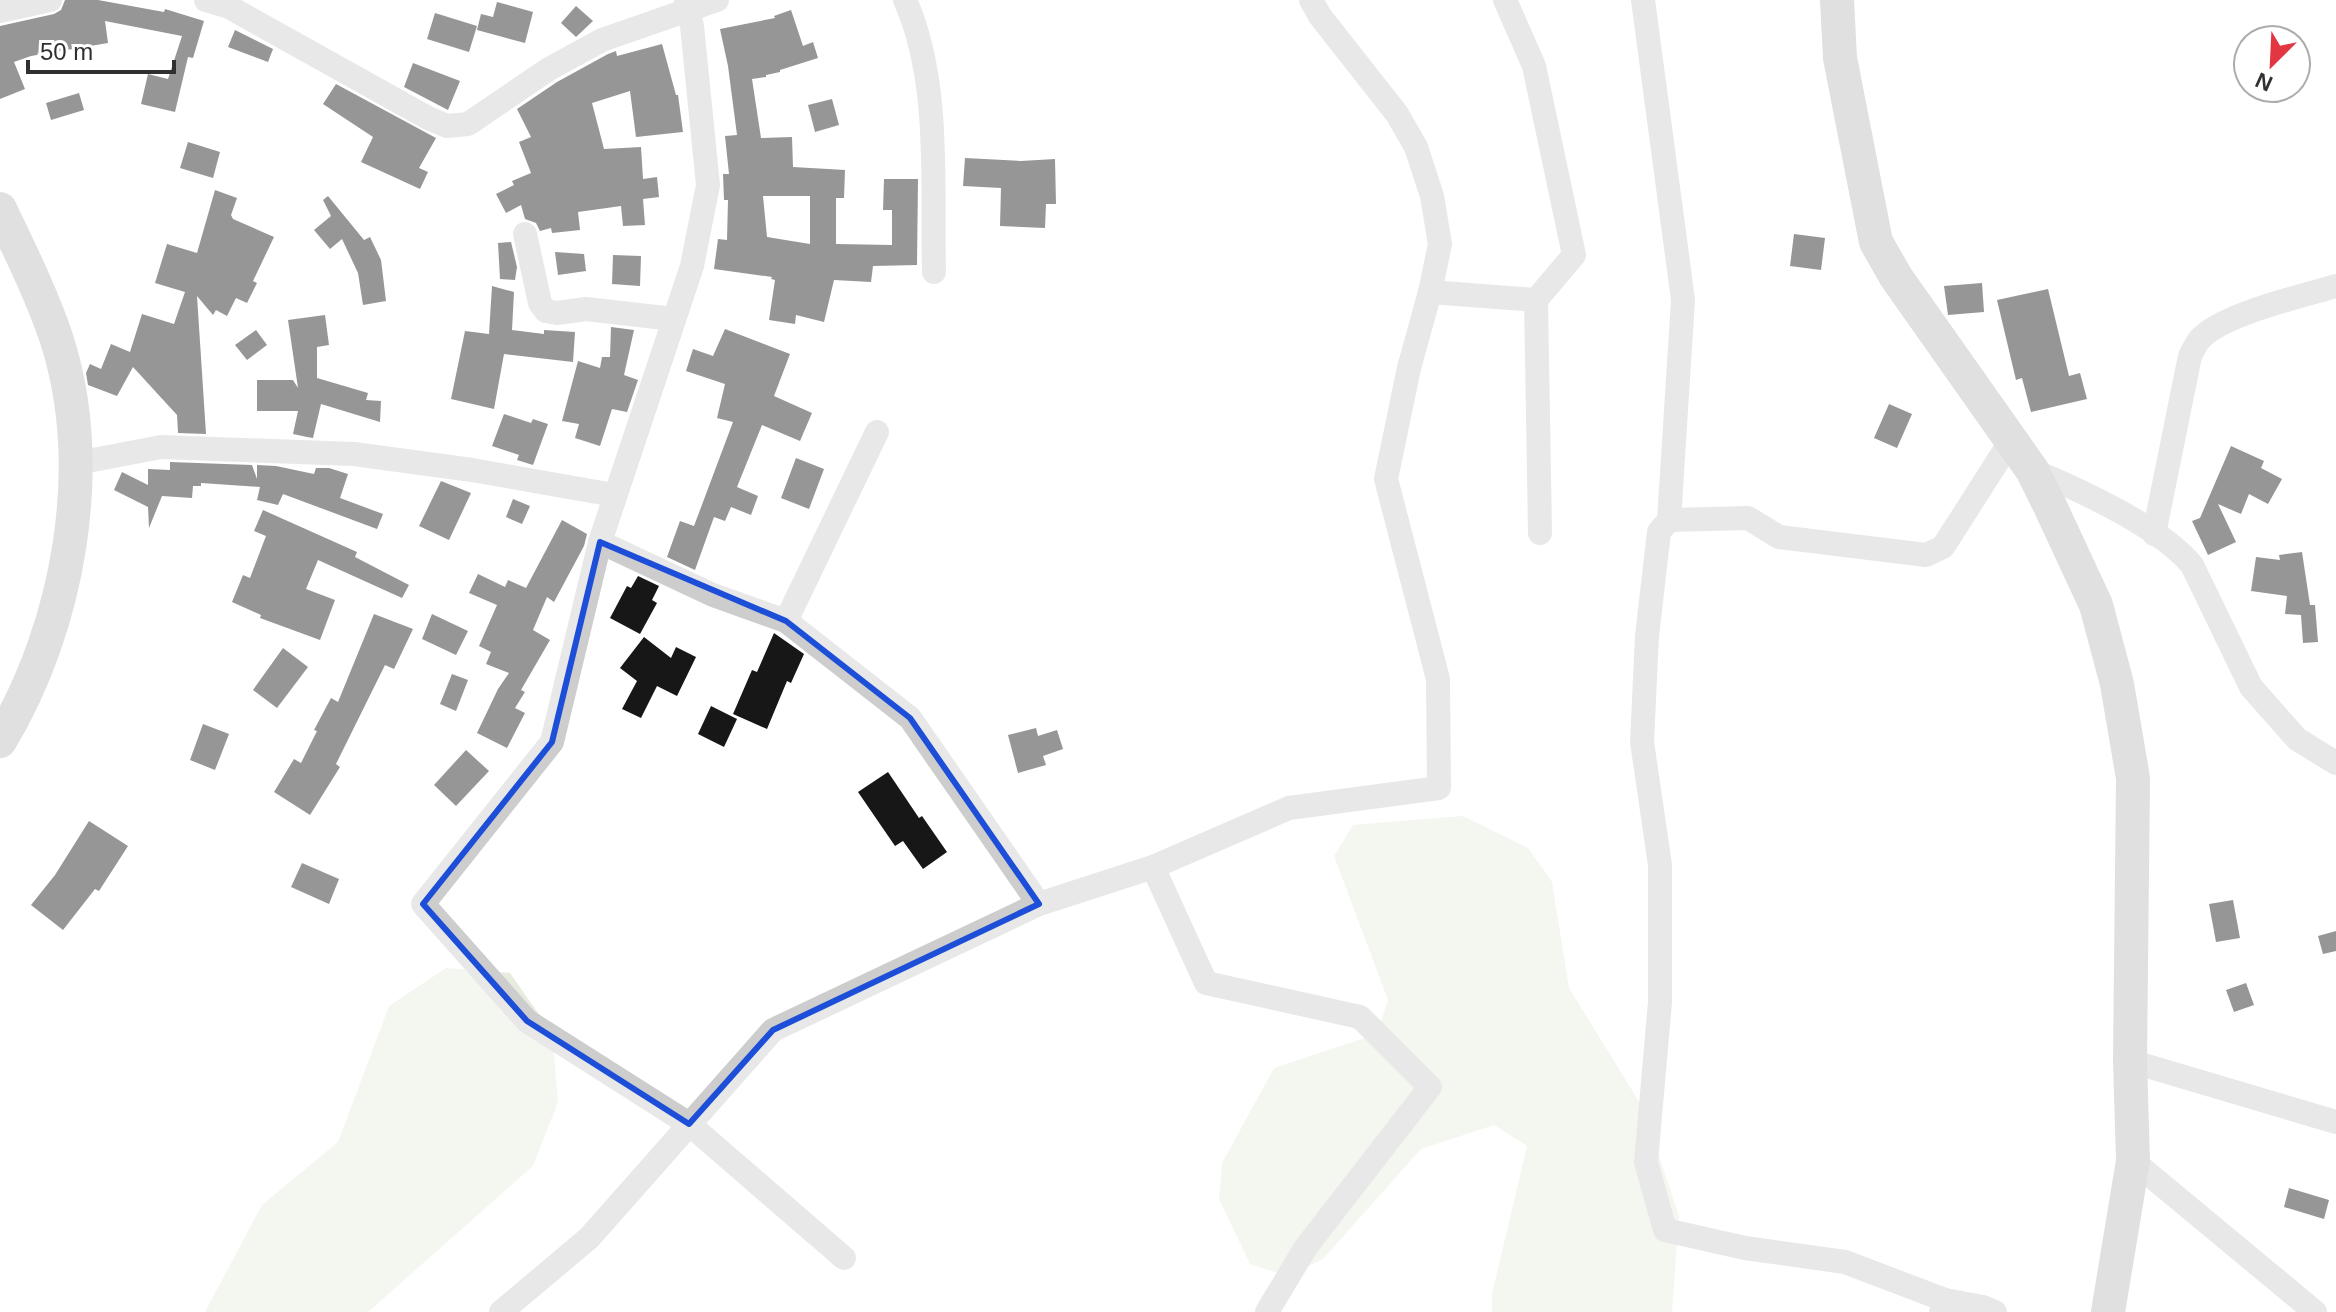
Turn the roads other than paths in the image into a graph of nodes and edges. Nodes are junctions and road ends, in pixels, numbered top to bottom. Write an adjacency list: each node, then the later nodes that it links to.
1 (50, 0): 10 (street)
2 (206, 0): 9 (street)
3 (717, 0): 9 (street)
4 (905, 0): 13 (street)
5 (1311, 0): 15 (street)
6 (1505, 0): 16 (street)
7 (1643, 0): 23 (street)
8 (1837, 0): 19 (street)
9 (687, 5): 17 (street)
10 (0, 11)
11 (0, 209): 20 (street)
12 (525, 234): 17 (street)
13 (934, 272)
14 (2336, 286): 25 (street)
15 (1430, 292): 16 (street); 30 (street)
16 (1536, 300): 24 (street)
17 (674, 319): 22 (street)
18 (877, 432): 27 (street)
19 (2010, 442): 21 (street); 23 (street)
20 (77, 463): 22 (street); 28 (street)
21 (2032, 470): 25 (street); 32 (street)
22 (614, 495): 26 (street)
23 (1669, 520): 37 (street)
24 (1540, 533)
25 (2154, 534): 29 (street)
26 (600, 542): 27 (street); 34 (street)
27 (786, 621): 31 (street)
28 (0, 741)
29 (2336, 763)
30 (1153, 867): 31 (street); 39 (street)
31 (1039, 904): 34 (street)
32 (2130, 1061): 33 (street); 35 (street)
33 (2336, 1122)
34 (689, 1124): 36 (street); 38 (street)
35 (2133, 1161): 41 (street); 42 (street)
36 (844, 1258)
37 (1943, 1306): 40 (street)
38 (501, 1312)
39 (1267, 1312)
40 (1995, 1312)
41 (2108, 1312)
42 (2314, 1312)

